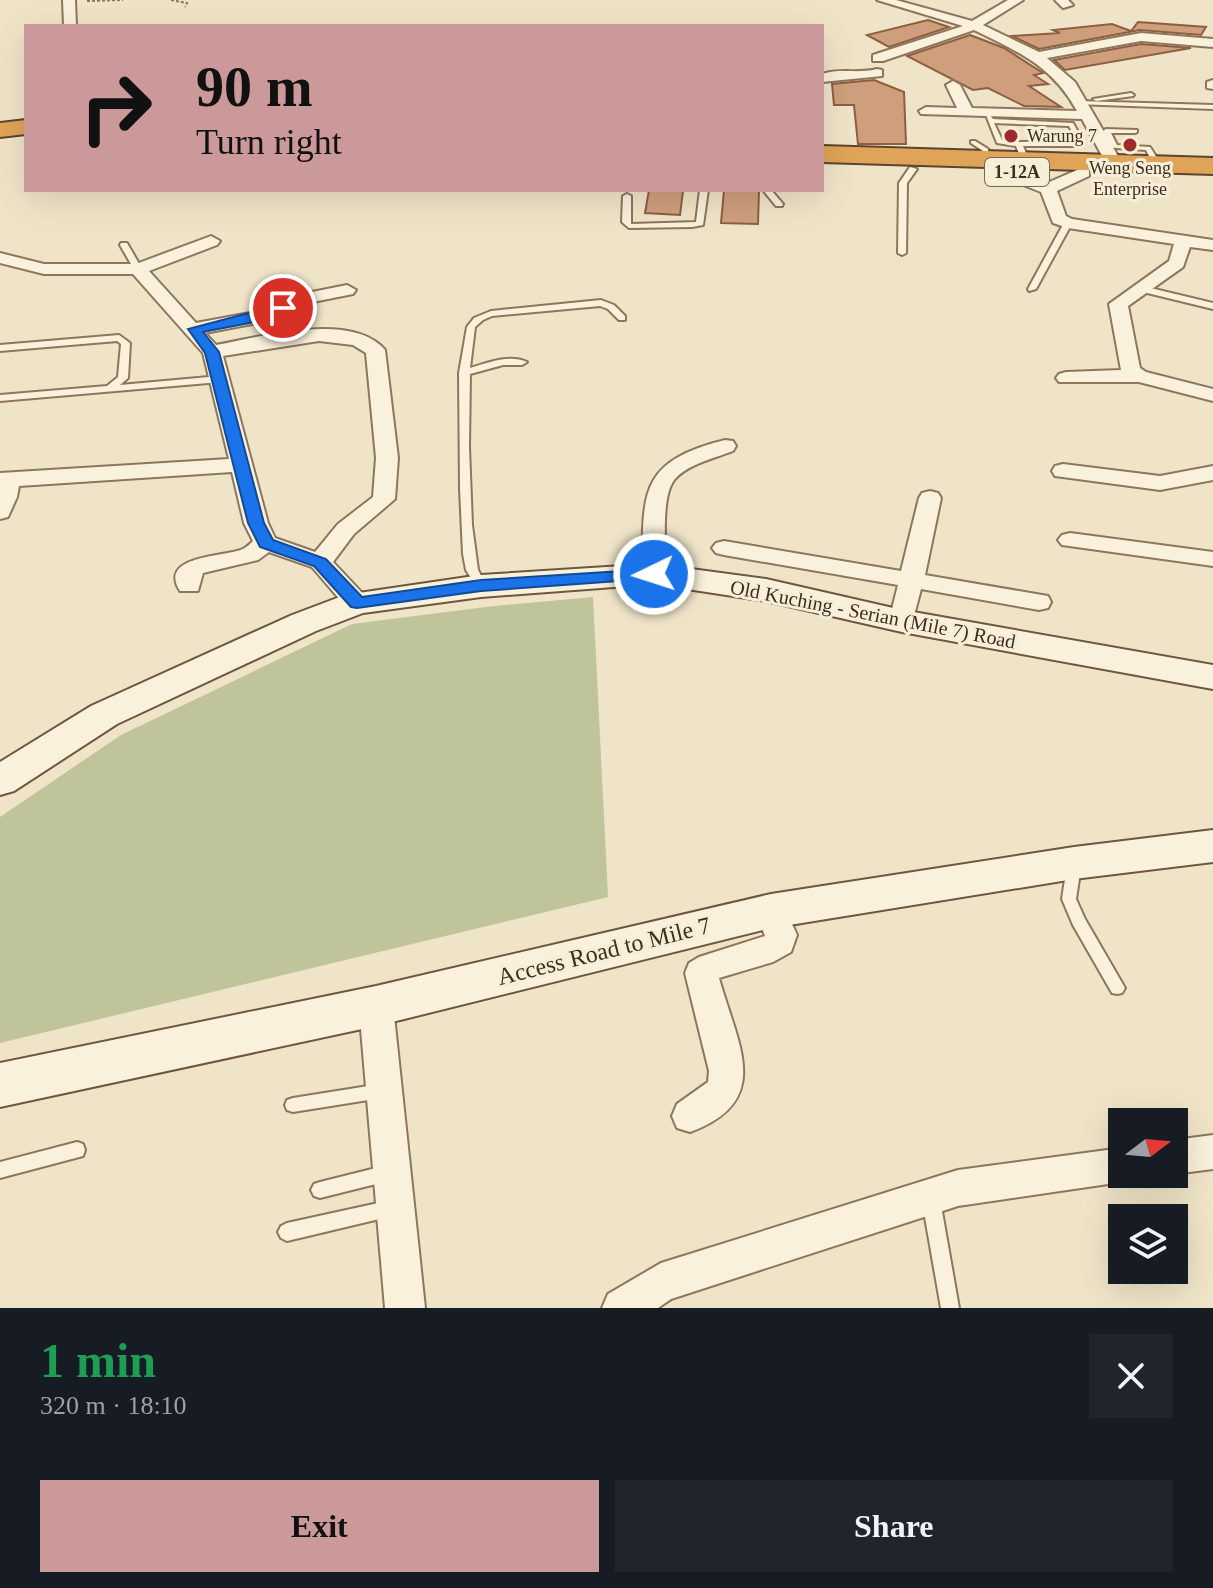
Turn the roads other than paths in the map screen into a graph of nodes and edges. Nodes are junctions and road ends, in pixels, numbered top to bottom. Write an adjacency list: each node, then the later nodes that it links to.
1 (883, 0): 5 (street)
2 (1017, 0): 5 (street)
3 (69, 1): 4 (street)
4 (70, 24)
5 (973, 25): 7 (street); 8 (street)
6 (1213, 43): 7 (street)
7 (1037, 56): 11 (street)
8 (824, 77)
9 (953, 85): 14 (street)
10 (1131, 95): 11 (lane)
11 (1082, 106): 12 (lane); 15 (street); 21 (street)
12 (1213, 107)
13 (926, 111): 14 (street)
14 (967, 113): 15 (street)
15 (988, 118): 22 (lane); 22 (lane)
16 (24, 127): 17 (highway)
17 (0, 130)
18 (1135, 131): 21 (lane)
19 (24, 138): 20 (highway)
20 (0, 139)
21 (1111, 152): 22 (highway); 26 (highway)
22 (1023, 153): 24 (highway)
23 (824, 154): 24 (highway)
24 (987, 158): 27 (highway, 1-12A); 28 (highway, 1-12A); 30 (street)
25 (824, 165): 27 (highway, 1-12A)
26 (1213, 166)
27 (913, 169): 40 (lane)
28 (1083, 173): 29 (highway, 1-12A); 30 (street)
29 (1213, 177)
30 (1048, 189): 35 (street)
31 (704, 192): 33 (lane)
32 (769, 192): 34 (lane)
33 (627, 196)
34 (779, 204)
35 (1068, 223): 37 (street); 43 (lane)
36 (211, 241): 42 (street)
37 (1183, 241): 39 (street); 44 (street)
38 (124, 245): 42 (lane)
39 (1213, 245)
40 (902, 253)
41 (0, 258): 42 (street)
42 (138, 269): 48 (street)
43 (1032, 289)
44 (1142, 289): 46 (lane); 53 (street)
45 (347, 290): 48 (street)
46 (1213, 306)
47 (622, 318): 52 (lane)
48 (194, 329): 50 (street)
49 (0, 348): 56 (lane)
50 (212, 352): 55 (street); 70 (street)
51 (522, 362): 52 (lane)
52 (464, 373): 74 (lane)
53 (1139, 376): 54 (street); 57 (street)
54 (1066, 378)
55 (220, 379): 56 (lane); 60 (street)
56 (112, 386): 58 (lane)
57 (1213, 395)
58 (0, 398)
59 (725, 446): 71 (street)
60 (241, 465): 63 (street); 67 (street)
61 (1063, 471): 62 (street)
62 (1213, 473)
63 (4, 480): 65 (street)
64 (930, 498): 72 (street)
65 (0, 512)
66 (1070, 540): 69 (street)
67 (266, 543): 70 (street); 73 (street)
68 (724, 548): 72 (street)
69 (1213, 559)
70 (320, 562): 76 (street)
71 (654, 574): 74 (street, Old Kuching - Serian (Mile 7) Road); 77 (street, Old Kuching - Serian (Mile 7) Road)
72 (912, 578): 75 (street); 77 (street)
73 (189, 586)
74 (481, 586): 76 (street, Old Kuching - Serian (Mile 7) Road)
75 (1039, 602)
76 (357, 603): 79 (street, Old Kuching - Serian (Mile 7) Road)
77 (902, 621): 78 (street, Old Kuching - Serian (Mile 7) Road)
78 (1213, 677)
79 (0, 781)
80 (1213, 846): 81 (street, Access Road to Mile 7)
81 (1074, 863): 82 (street, Access Road to Mile 7); 83 (lane)
82 (771, 911): 84 (street, Access Road to Mile 7); 88 (street)
83 (1117, 988)
84 (376, 1006): 85 (street, Access Road to Mile 7); 86 (street)
85 (0, 1085)
86 (384, 1090): 87 (lane); 95 (street)
87 (293, 1105)
88 (690, 1116)
89 (77, 1150): 93 (lane)
90 (1213, 1152): 91 (street)
91 (1188, 1155)
92 (1108, 1167): 96 (street)
93 (0, 1170)
94 (320, 1190): 95 (lane)
95 (393, 1190): 97 (lane); 98 (street)
96 (930, 1197): 99 (street); 100 (lane)
97 (287, 1232)
98 (405, 1308)
99 (622, 1308)
100 (950, 1308)

